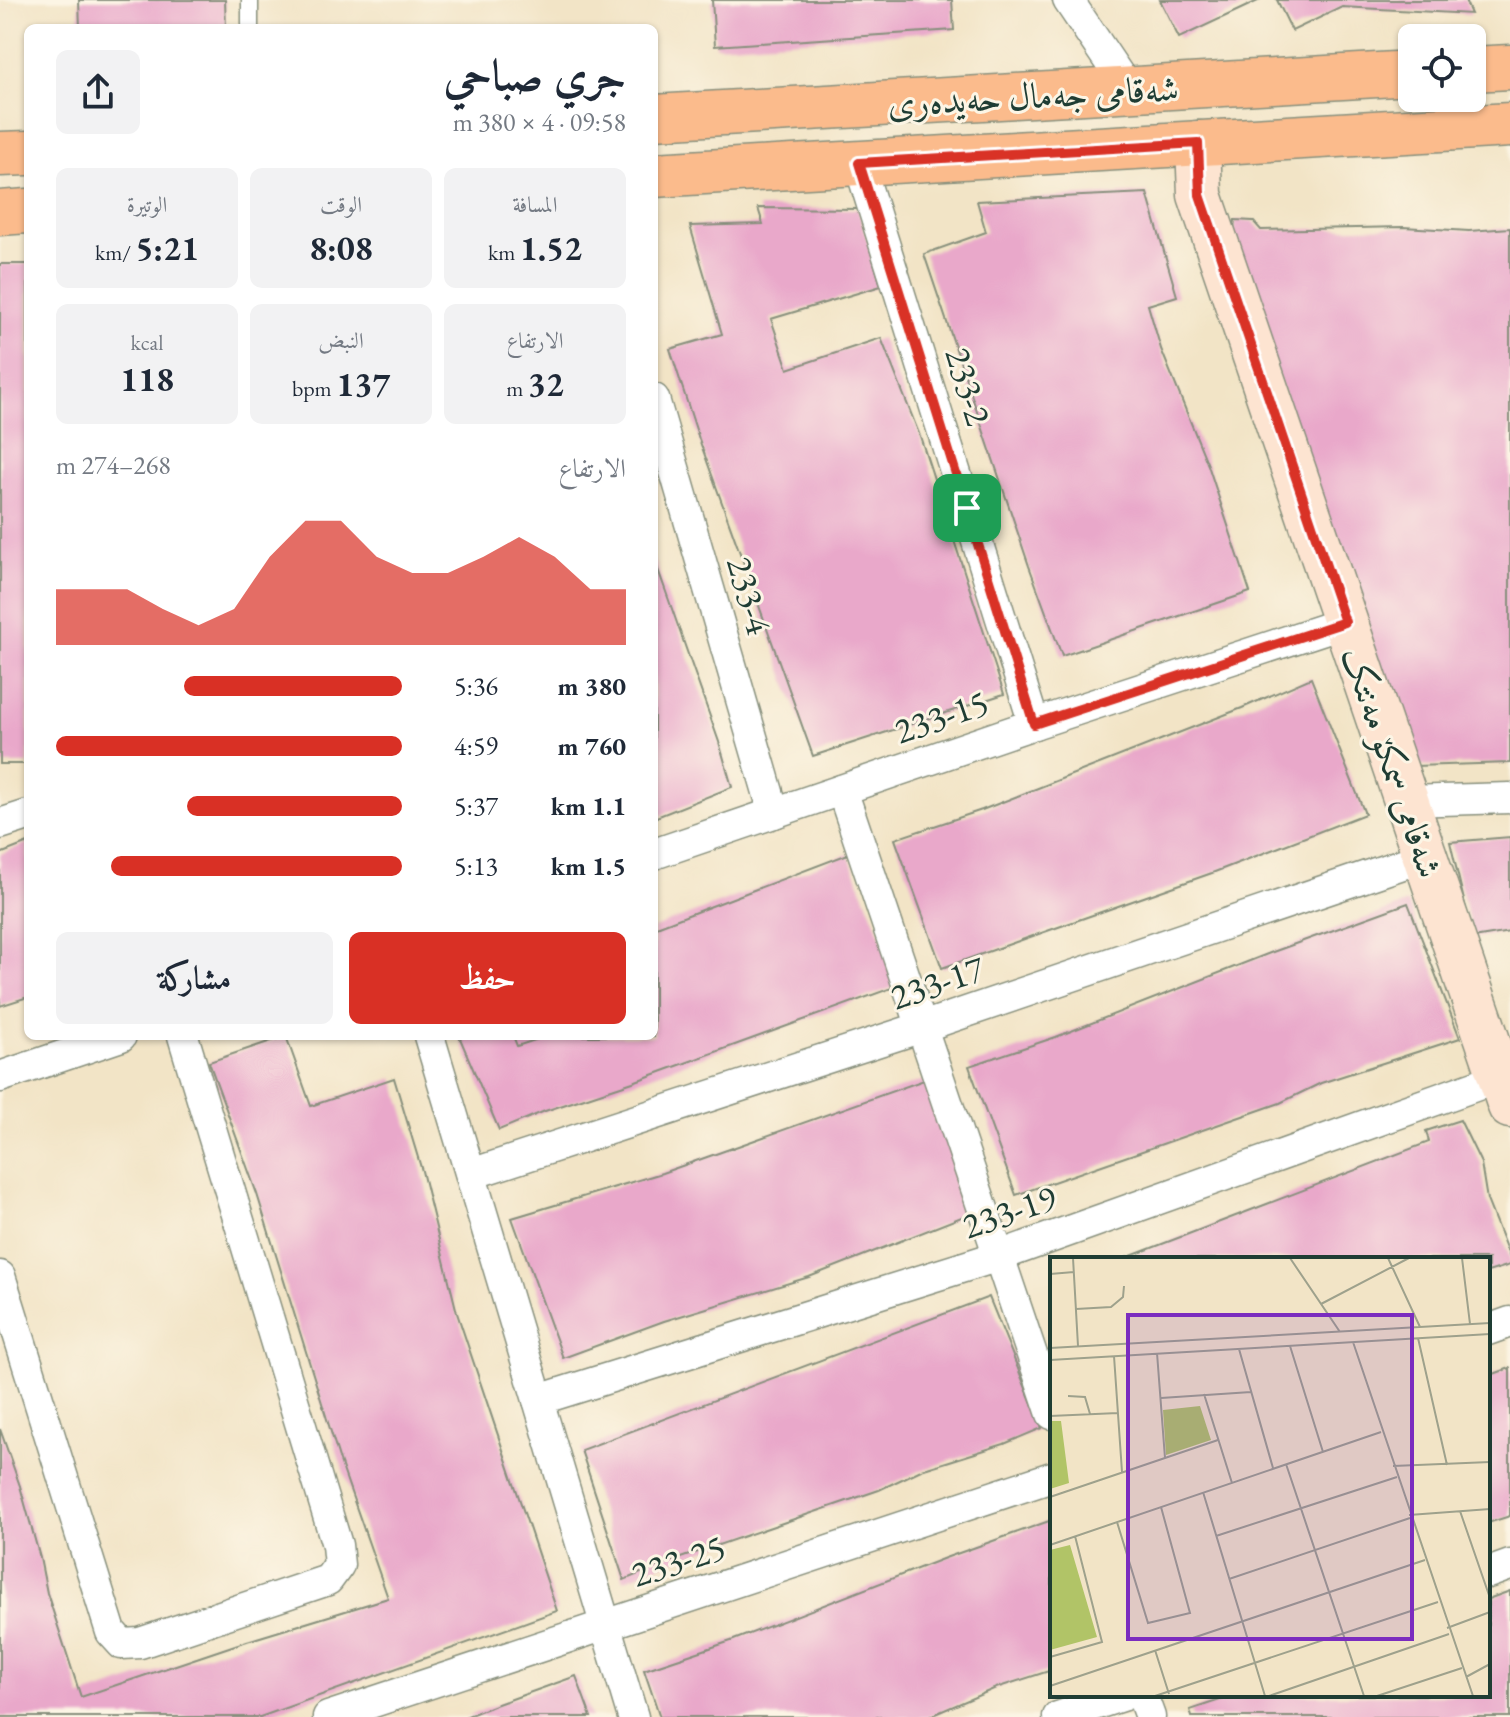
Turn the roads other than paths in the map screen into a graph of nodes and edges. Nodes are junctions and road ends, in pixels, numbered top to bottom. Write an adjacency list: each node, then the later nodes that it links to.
1 (250, 0): 3 (lane)
2 (1068, 0): 7 (street)
3 (250, 24)
4 (1510, 67): 5 (main road)
5 (1486, 68)
6 (1398, 74): 7 (main road, شەقامی جەمال حەیدەری)
7 (1128, 89): 8 (main road, شەقامی جەمال حەیدەری)
8 (658, 117)
9 (1510, 125): 10 (main road, شەقامی جەمال حەیدەری)
10 (1198, 143): 13 (main road, شەقامی جەمال حەیدەری); 18 (main road, شەقامی سمکۆ مەنتک)
11 (24, 153): 12 (main road)
12 (0, 154)
13 (859, 163): 14 (main road, شەقامی جەمال حەیدەری); 19 (street, 233-2)
14 (658, 175)
15 (24, 211): 16 (main road)
16 (0, 213)
17 (658, 413): 23 (street, 233-4)
18 (1345, 622): 19 (street, 233-15); 22 (main road, شەقامی سمکۆ مەنتک)
19 (1034, 724): 20 (street, 233-15)
20 (842, 790): 23 (street, 233-15); 28 (street)
21 (1510, 798): 22 (street)
22 (1406, 801): 27 (main road, شەقامی سمکۆ مەنتک)
23 (774, 813): 26 (street, 233-15)
24 (24, 816): 25 (street)
25 (0, 824)
26 (658, 853)
27 (1426, 856): 28 (street, 233-17); 32 (main road, شەقامی سمکۆ مەنتک)
28 (922, 1027): 34 (street, 233-17); 35 (street)
29 (109, 1040): 33 (street)
30 (184, 1040): 36 (street)
31 (430, 1040): 34 (street)
32 (1504, 1076): 35 (street, 233-19)
33 (0, 1077)
34 (471, 1174): 39 (street)
35 (999, 1256): 39 (street, 233-19); 40 (street)
36 (0, 1276)
37 (1510, 1322): 38 (street)
38 (1490, 1329)
39 (538, 1400): 44 (street)
40 (1050, 1408)
41 (1050, 1478): 44 (street, 233-25)
42 (1510, 1565): 43 (street)
43 (1490, 1572)
44 (604, 1625): 47 (street, 233-25); 48 (street)
45 (1118, 1697): 49 (street)
46 (1143, 1697): 50 (street)
47 (328, 1717)
48 (633, 1717)
49 (1058, 1717)
50 (1150, 1717)

